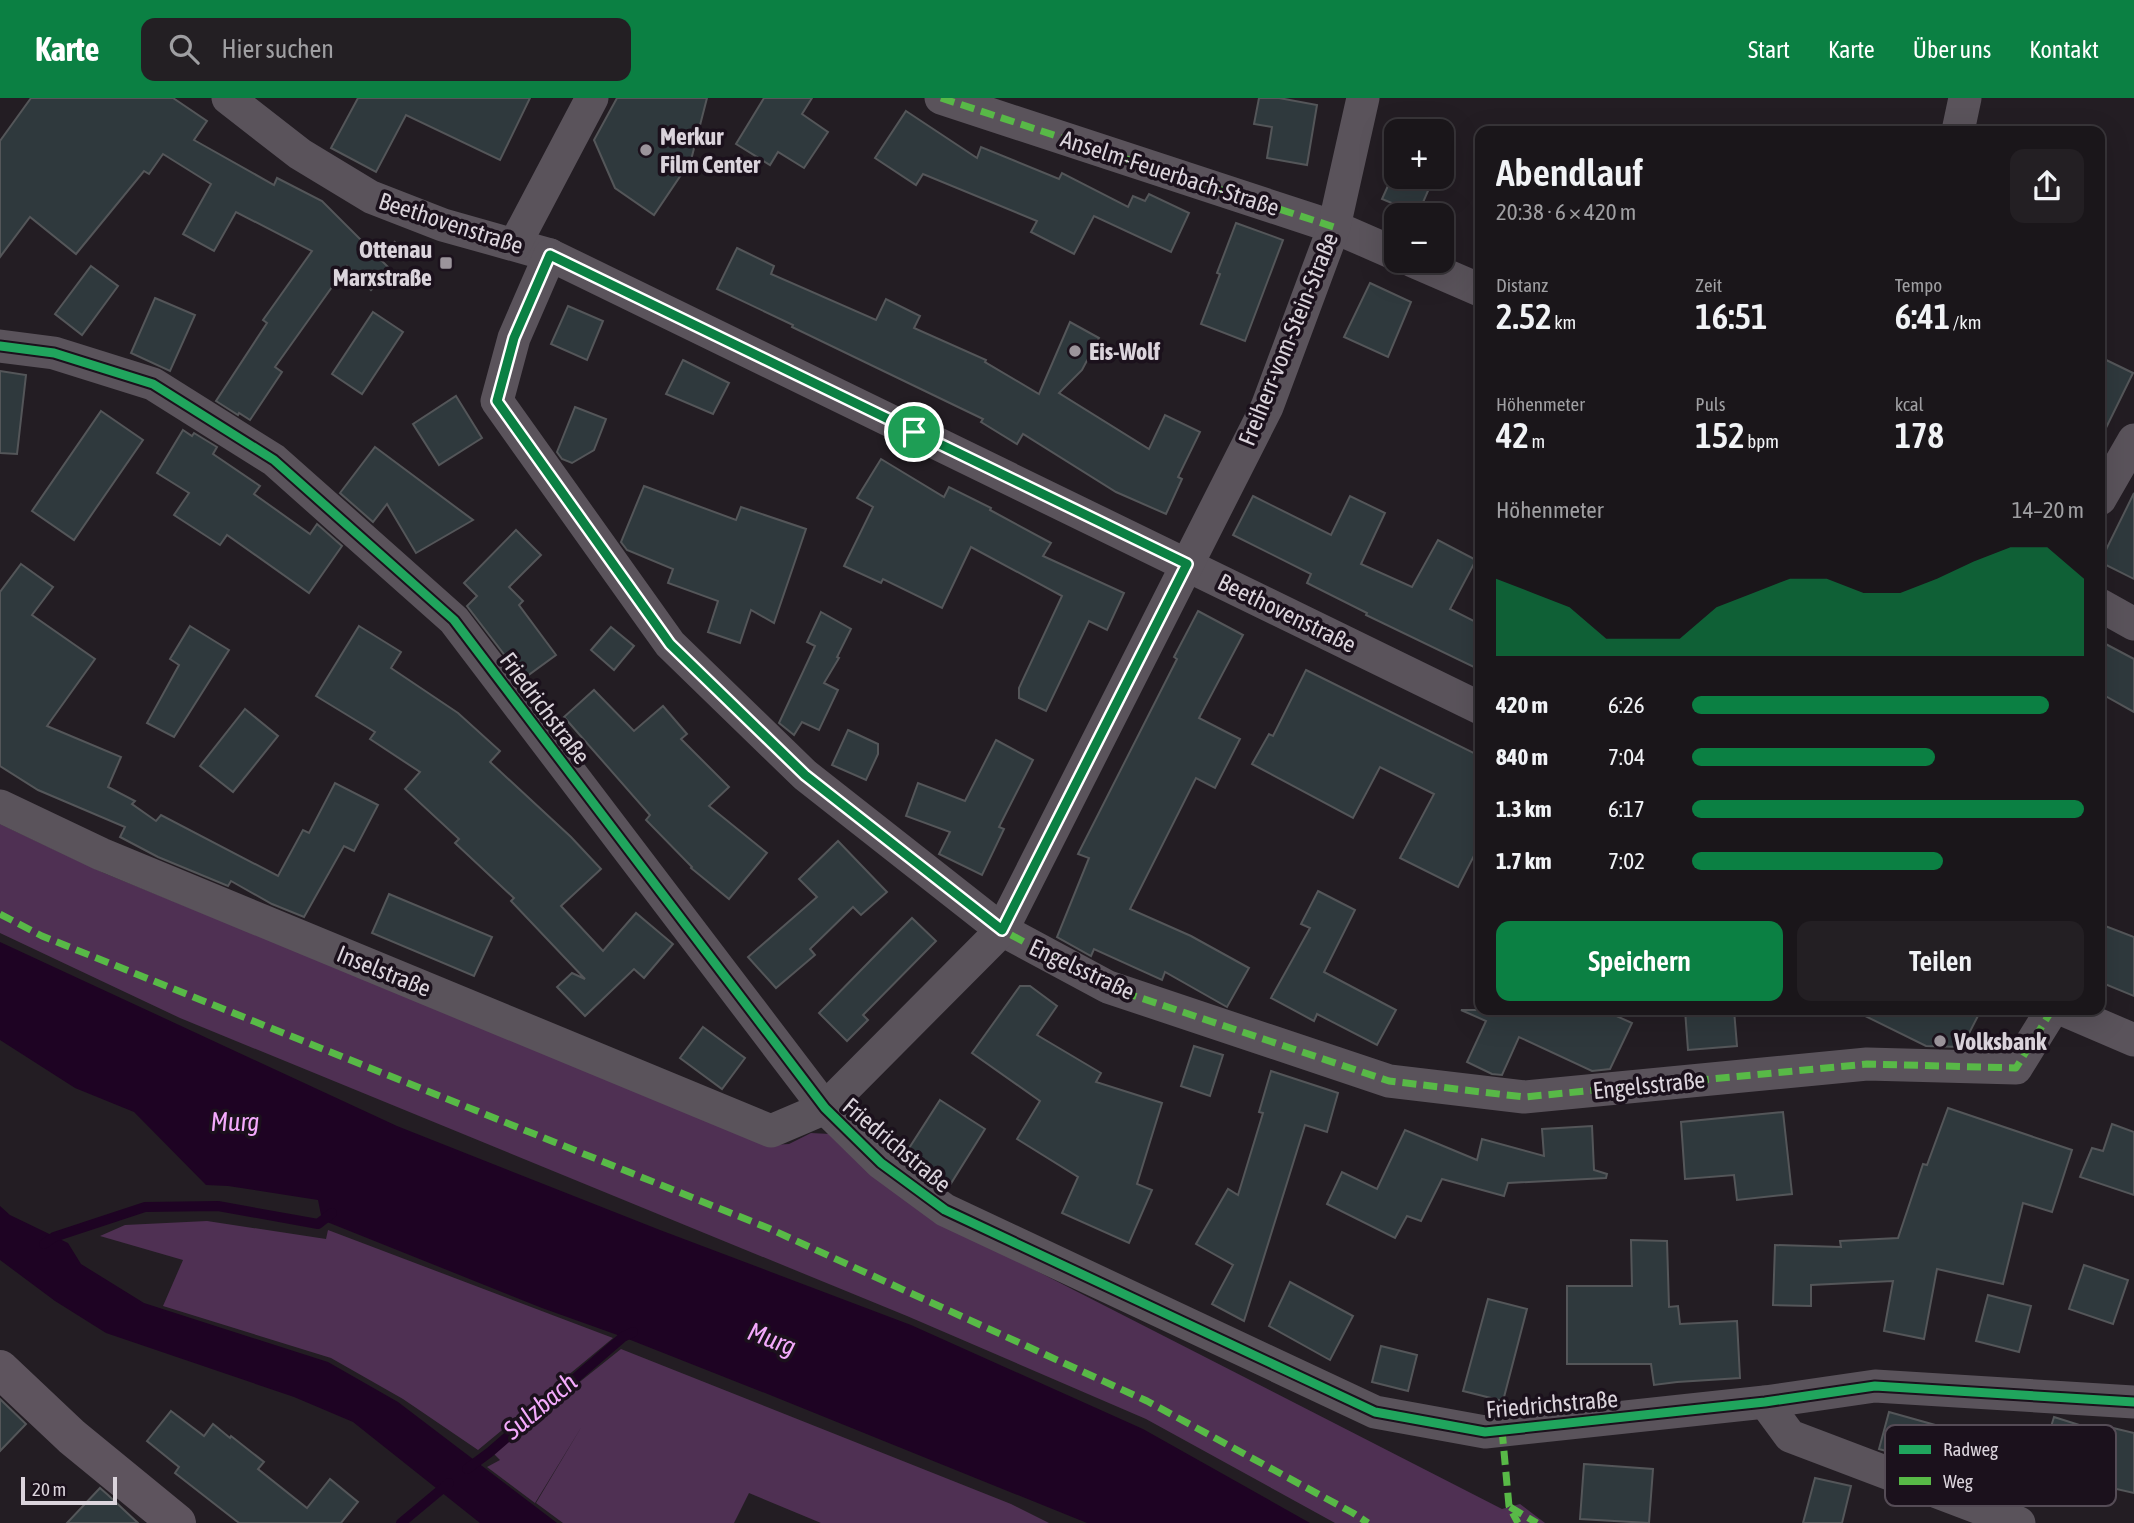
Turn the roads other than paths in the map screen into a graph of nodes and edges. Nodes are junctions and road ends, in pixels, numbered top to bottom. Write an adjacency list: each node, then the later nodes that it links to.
1 (228, 98): 8 (street, Beethovenstraße)
2 (592, 98): 8 (street)
3 (942, 98): 7 (street, Anselm-Feuerbach-Straße)
4 (1363, 98): 7 (street, Freiherr-vom-Stein-Straße)
5 (1965, 98): 6 (street)
6 (1959, 126)
7 (1334, 227): 9 (street, Anselm-Feuerbach-Straße); 16 (street, Freiherr-vom-Stein-Straße)
8 (515, 244): 10 (street, Beethovenstraße)
9 (1384, 249)
10 (550, 255): 16 (street, Beethovenstraße); 21 (street, Engelsstraße)
11 (1441, 273): 12 (street)
12 (1475, 288)
13 (0, 346): 25 (street, Friedrichstraße)
14 (2134, 440): 15 (street)
15 (2105, 490)
16 (1187, 564): 19 (street, Beethovenstraße); 21 (street, Freiherr-vom-Stein-Straße)
17 (2105, 608): 18 (street)
18 (2134, 624)
19 (1475, 706)
20 (0, 806): 26 (street, Inselstraße)
21 (1002, 930): 22 (street, Engelsstraße); 25 (street, Freiherr-vom-Stein-Straße)
22 (2049, 1015)
23 (2076, 1015): 24 (street)
24 (2134, 1040)
25 (825, 1108): 26 (street, Freiherr-vom-Stein-Straße); 28 (street, Friedrichstraße)
26 (771, 1131)
27 (0, 1369): 32 (street)
28 (1765, 1402): 29 (street, Friedrichstraße); 30 (street)
29 (2134, 1402)
30 (1885, 1472)
31 (1973, 1506): 33 (street)
32 (177, 1523)
33 (2018, 1523)

